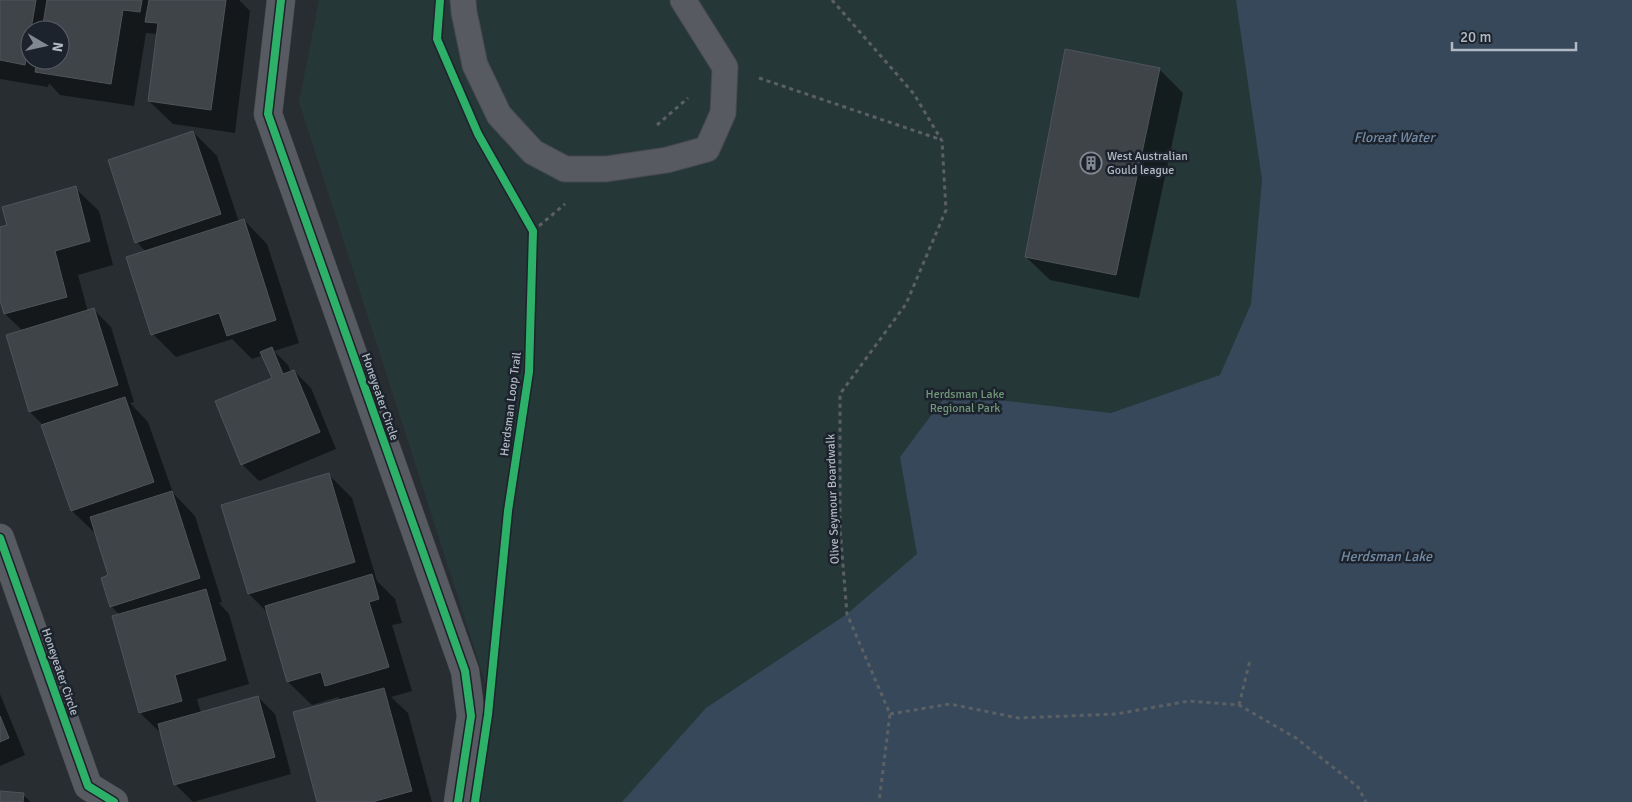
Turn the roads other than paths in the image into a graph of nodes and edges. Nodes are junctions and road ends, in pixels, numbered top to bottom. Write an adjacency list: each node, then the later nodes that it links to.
1 (281, 0): 8 (street, Honeyeater Circle)
2 (463, 0): 3 (lane)
3 (683, 0)
4 (0, 538): 5 (street, Honeyeater Circle)
5 (7, 580): 6 (street, Honeyeater Circle)
6 (87, 794): 7 (street, Honeyeater Circle)
7 (114, 802)
8 (458, 802)

